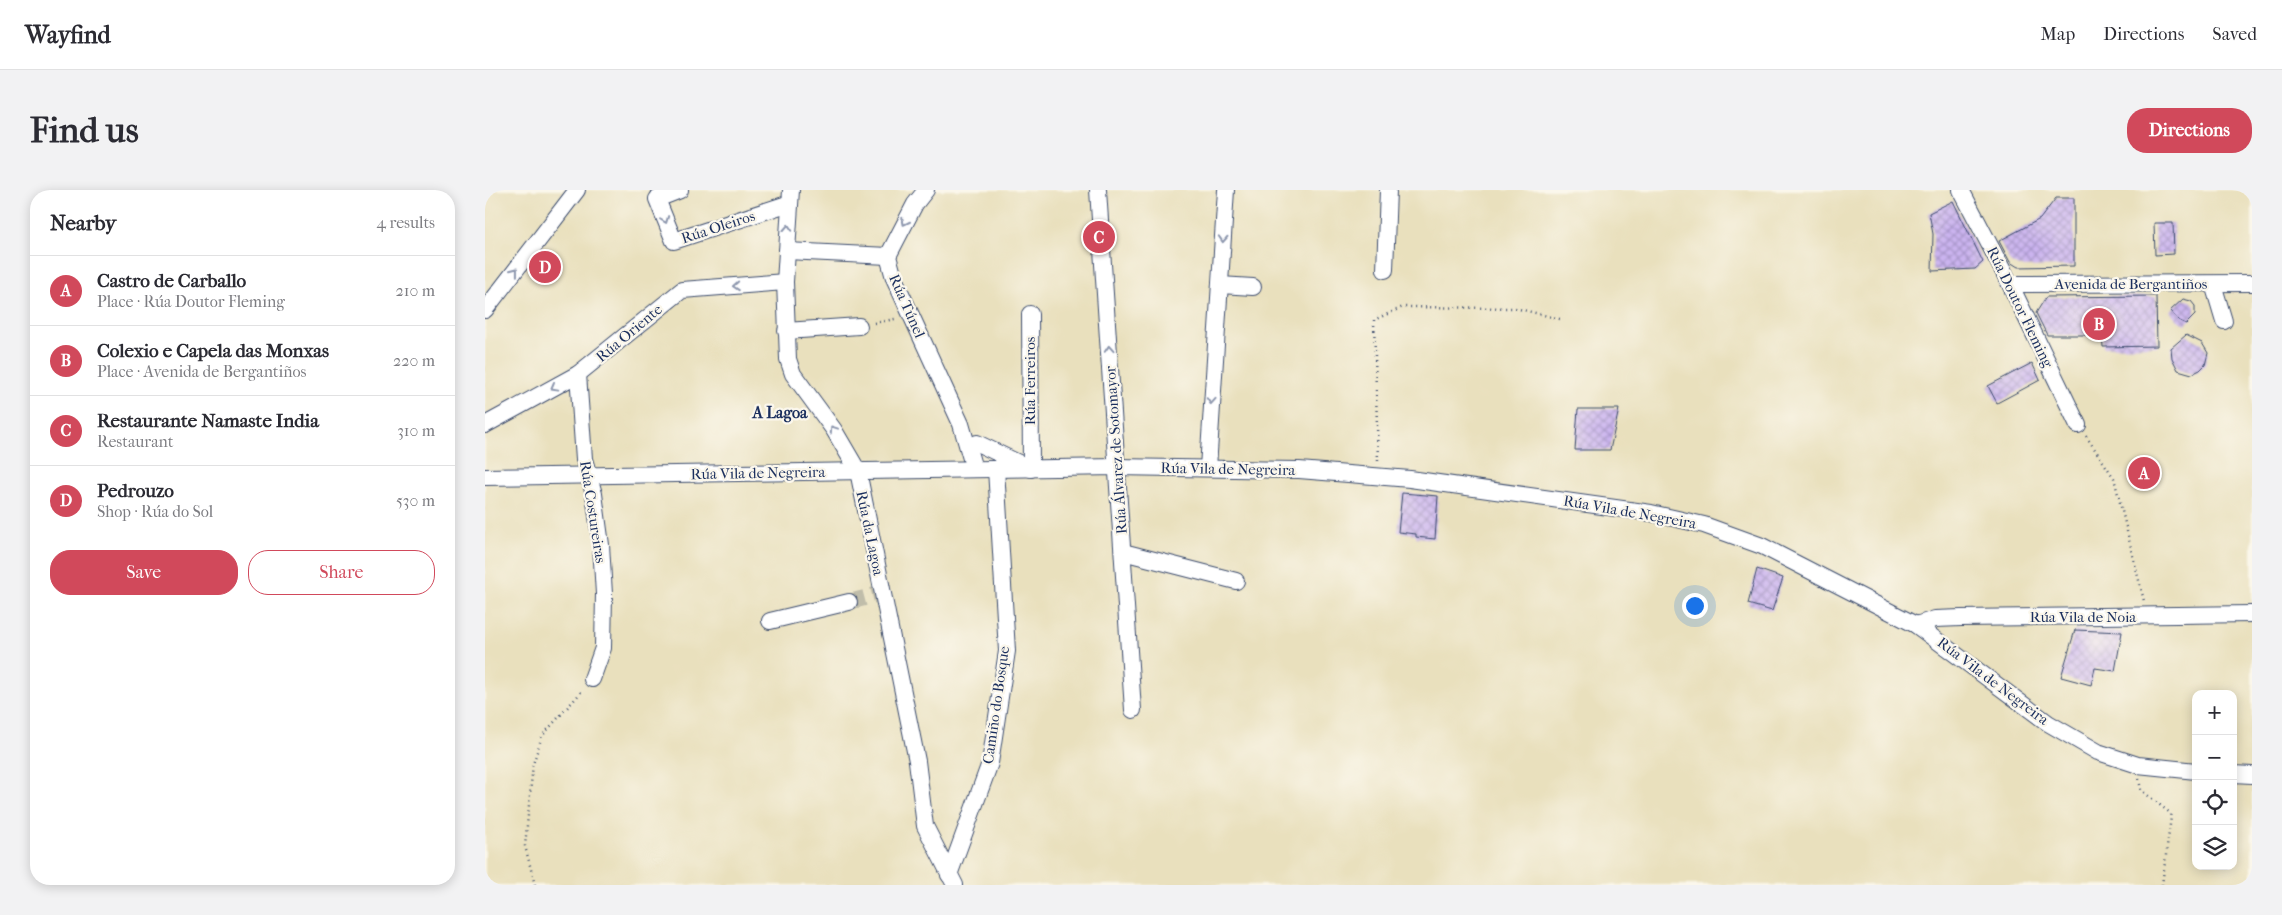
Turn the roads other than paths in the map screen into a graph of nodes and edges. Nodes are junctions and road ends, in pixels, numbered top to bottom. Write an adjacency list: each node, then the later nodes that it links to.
1 (577, 190): 18 (street, one-way to 1)
2 (680, 190): 8 (street, Rúa Oleiros, one-way to 8)
3 (926, 190): 10 (street, Rúa Túnel, one-way to 10)
4 (1098, 190): 29 (street, Rúa Álvarez de Sotomayor, one-way to 4)
5 (1226, 190): 15 (street, one-way to 15)
6 (1388, 190): 11 (street)
7 (1961, 190): 14 (street, Rúa Doutor Fleming)
8 (790, 196): 9 (street, Rúa da Lagoa, one-way to 8)
9 (787, 251): 10 (street); 12 (street, Rúa da Lagoa)
10 (888, 256): 26 (street, Rúa Túnel)
11 (1385, 270)
12 (785, 282): 22 (street, Rúa da Lagoa); 23 (street, Rúa Oriente, one-way to 23)
13 (2252, 283): 17 (street, Avenida de Bergantiños)
14 (2010, 284): 17 (street, Avenida de Bergantiños); 25 (street, Rúa Doutor Fleming)
15 (1220, 285): 16 (street); 30 (street, one-way to 30)
16 (1253, 287)
17 (2214, 288): 20 (street)
18 (485, 310)
19 (1030, 314): 27 (street, Rúa Ferreiros)
20 (2221, 321)
21 (859, 326): 22 (street)
22 (786, 331): 34 (street, Rúa da Lagoa, one-way to 22)
23 (578, 374): 24 (street, Rúa Oriente, one-way to 24); 35 (street, Rúa Costureiras)
24 (485, 425)
25 (2078, 425)
26 (967, 435): 28 (street, Rúa Vila de Negreira); 31 (street, Rúa Túnel); 33 (street)
27 (1030, 449): 28 (street); 32 (street, Rúa Ferreiros)
28 (1013, 461): 32 (street, Rúa Vila de Negreira)
29 (1117, 468): 30 (street, Rúa Vila de Negreira); 32 (street, Rúa Vila de Negreira); 37 (street, Rúa Álvarez de Sotomayor)
30 (1208, 468): 42 (street, Rúa Vila de Negreira)
31 (985, 469): 32 (street, Rúa Vila de Negreira); 33 (street, Rúa Vila de Negreira); 48 (street, Camiño do Bosque)
32 (1031, 469)
33 (947, 470): 34 (street, Rúa Vila de Negreira)
34 (858, 471): 35 (street, Rúa Vila de Negreira); 48 (street, Rúa da Lagoa)
35 (588, 476): 36 (street, Rúa Vila de Negreira); 43 (street, Rúa Costureiras)
36 (485, 477)
37 (1123, 552): 38 (street); 44 (street, Rúa Álvarez de Sotomayor)
38 (1236, 581)
39 (849, 602): 41 (street)
40 (2252, 614): 42 (street, Rúa Vila de Noia)
41 (770, 621)
42 (1915, 625): 45 (street, Rúa Vila de Negreira)
43 (592, 679)
44 (1133, 710)
45 (2192, 771)
46 (2237, 774): 47 (street)
47 (2252, 775)
48 (952, 880)

